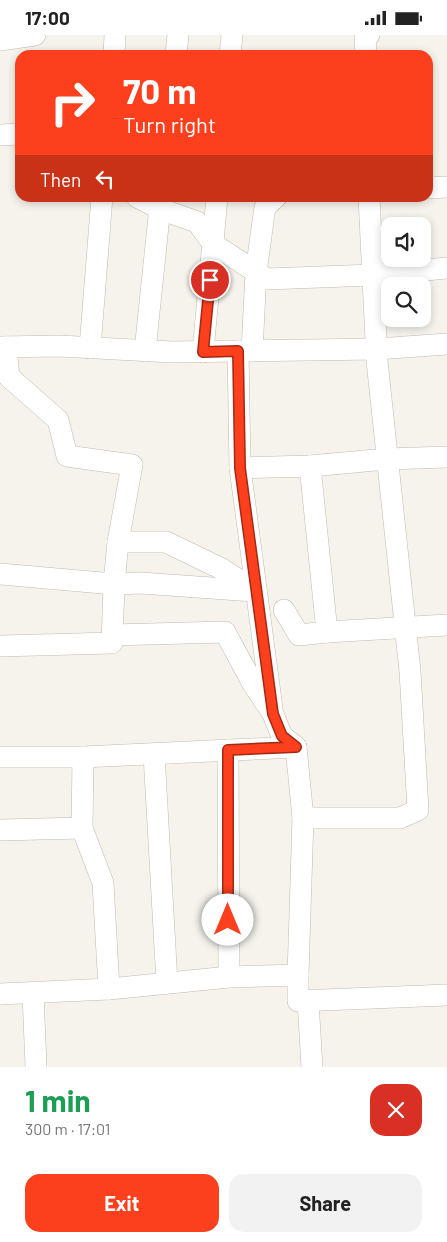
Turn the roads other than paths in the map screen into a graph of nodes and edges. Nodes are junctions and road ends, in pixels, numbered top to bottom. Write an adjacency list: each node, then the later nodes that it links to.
1 (34, 35): 6 (street)
2 (115, 35): 7 (street)
3 (178, 35): 8 (street)
4 (232, 35): 9 (street)
5 (369, 35): 10 (street)
6 (0, 40)
7 (114, 50)
8 (176, 50)
9 (230, 50)
10 (366, 50)
11 (15, 134): 12 (street)
12 (0, 135)
13 (447, 187): 14 (street)
14 (433, 188)
15 (102, 202): 26 (street)
16 (217, 202): 20 (street)
17 (269, 202): 22 (street)
18 (369, 202): 23 (street)
19 (160, 203): 20 (street); 28 (street)
20 (213, 244): 22 (street); 30 (street)
21 (447, 268): 23 (street)
22 (256, 272): 23 (street); 29 (street)
23 (373, 275): 27 (street)
24 (447, 343): 27 (street)
25 (3, 347): 26 (street); 35 (street)
26 (90, 348): 28 (street)
27 (377, 349): 29 (street); 32 (street)
28 (145, 351): 30 (street)
29 (245, 351): 30 (street); 34 (street)
30 (203, 352)
31 (447, 457): 32 (street)
32 (387, 459): 33 (street); 41 (street)
33 (310, 465): 34 (street); 42 (street)
34 (240, 468): 38 (street)
35 (118, 542): 37 (street); 38 (street)
36 (0, 574): 37 (street)
37 (114, 584): 38 (street); 43 (street)
38 (256, 591): 45 (street)
39 (284, 610): 42 (street)
40 (447, 625): 41 (street)
41 (405, 629): 42 (street); 51 (street)
42 (326, 632)
43 (112, 635): 44 (street); 45 (street)
44 (0, 645)
45 (273, 714): 46 (street)
46 (296, 747): 47 (street); 51 (street)
47 (228, 750): 48 (street); 55 (street)
48 (154, 754): 50 (street); 56 (street)
49 (0, 757): 50 (street)
50 (83, 757): 52 (street)
51 (303, 818): 54 (street)
52 (82, 828): 53 (street); 57 (street)
53 (0, 830)
54 (298, 975): 55 (street); 61 (street)
55 (228, 977): 56 (street)
56 (167, 983): 57 (street)
57 (109, 989): 58 (street)
58 (33, 993): 59 (street); 62 (street)
59 (0, 994)
60 (447, 995): 61 (street)
61 (308, 1001): 63 (street)
62 (36, 1067)
63 (312, 1067)

